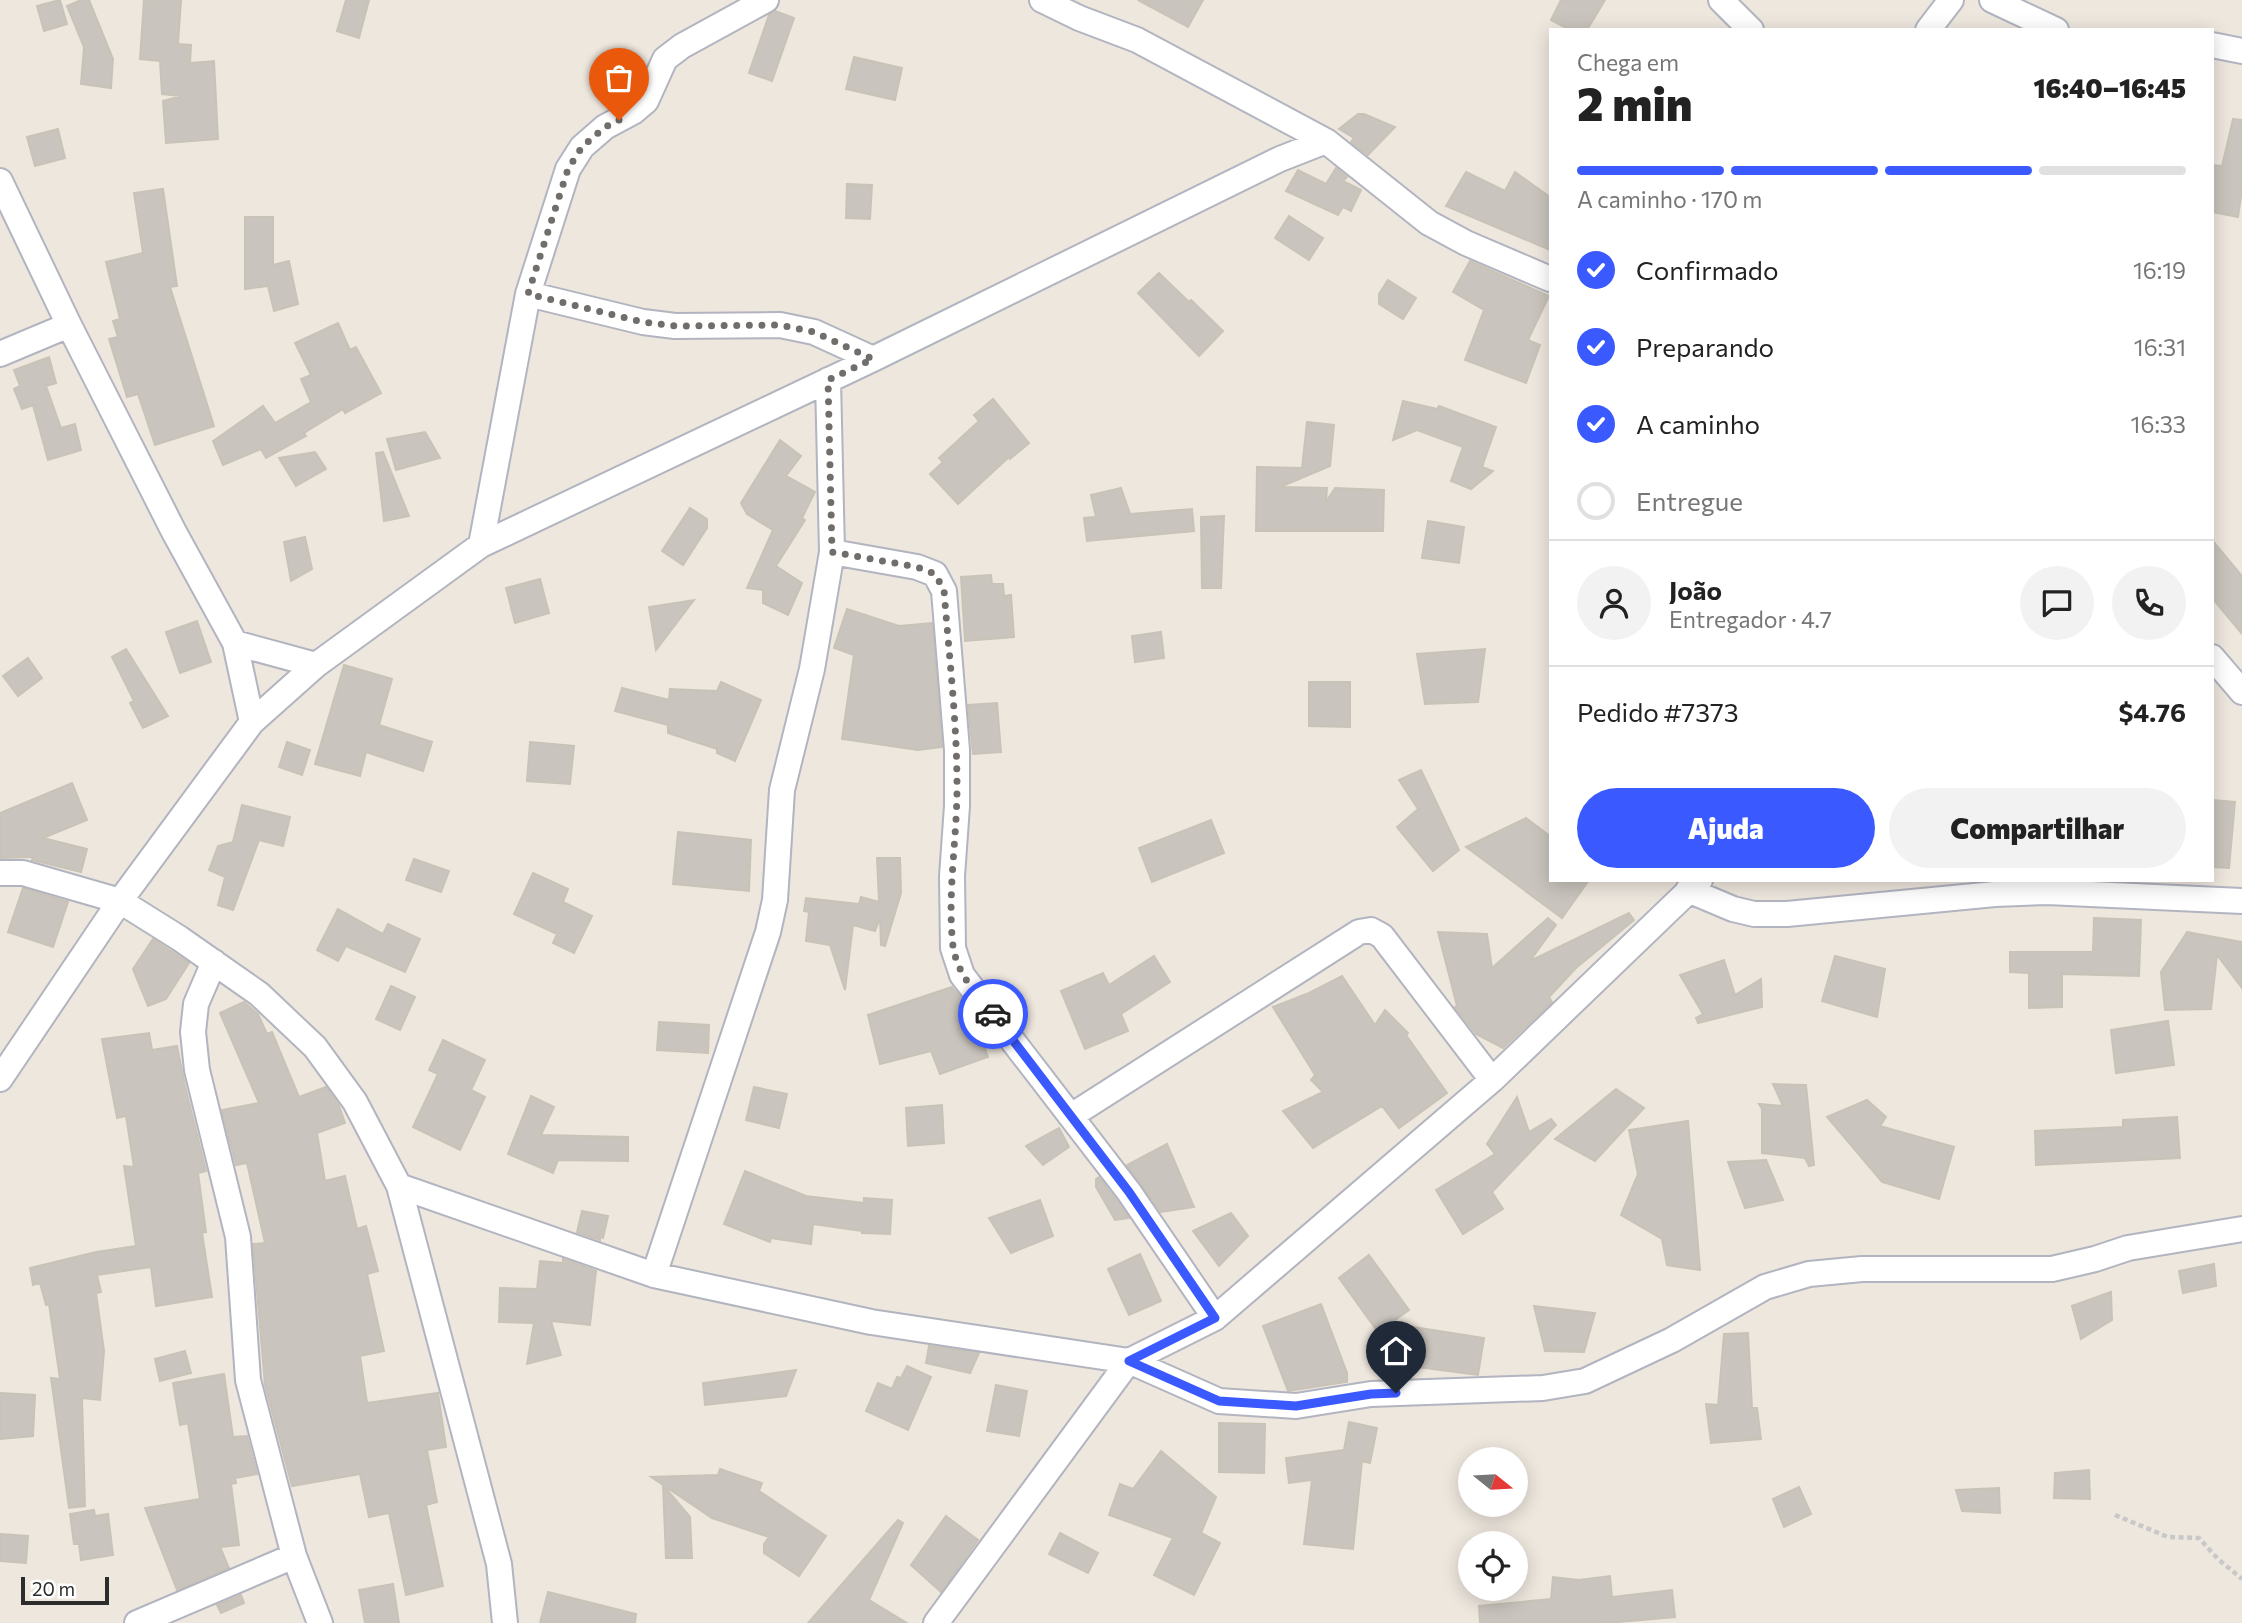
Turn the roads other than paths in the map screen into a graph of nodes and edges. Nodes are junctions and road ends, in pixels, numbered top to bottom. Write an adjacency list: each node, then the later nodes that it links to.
1 (766, 0): 14 (street)
2 (1042, 0): 11 (street)
3 (1721, 0): 6 (street)
4 (1951, 0): 7 (street)
5 (1992, 0): 8 (street)
6 (1749, 28)
7 (1930, 28)
8 (2052, 28)
9 (2214, 45): 10 (street)
10 (2242, 51)
11 (1326, 141): 13 (street); 17 (street)
12 (0, 181): 15 (street)
13 (1549, 279)
14 (528, 294): 17 (street); 19 (street)
15 (69, 325): 16 (street); 21 (street)
16 (0, 354)
17 (873, 359): 18 (street)
18 (828, 380): 19 (street); 20 (street)
19 (481, 545): 23 (street)
20 (832, 552): 33 (street); 36 (street)
21 (235, 643): 23 (street); 25 (street)
22 (2214, 659): 24 (street)
23 (316, 665): 25 (street)
24 (2242, 692)
25 (252, 722): 28 (street)
26 (0, 873): 28 (street)
27 (1694, 885): 29 (street); 32 (street)
28 (120, 901): 30 (street); 31 (street)
29 (2242, 901)
30 (214, 962): 34 (street); 39 (street)
31 (0, 1079)
32 (1492, 1080): 33 (street); 37 (street)
33 (1071, 1116): 37 (street)
34 (399, 1186): 36 (street); 42 (street)
35 (2242, 1229): 38 (street)
36 (654, 1275): 38 (street)
37 (1215, 1318): 38 (street)
38 (1129, 1361): 43 (street)
39 (294, 1556): 40 (street); 41 (street)
40 (137, 1623)
41 (320, 1623)
42 (505, 1623)
43 (936, 1623)

